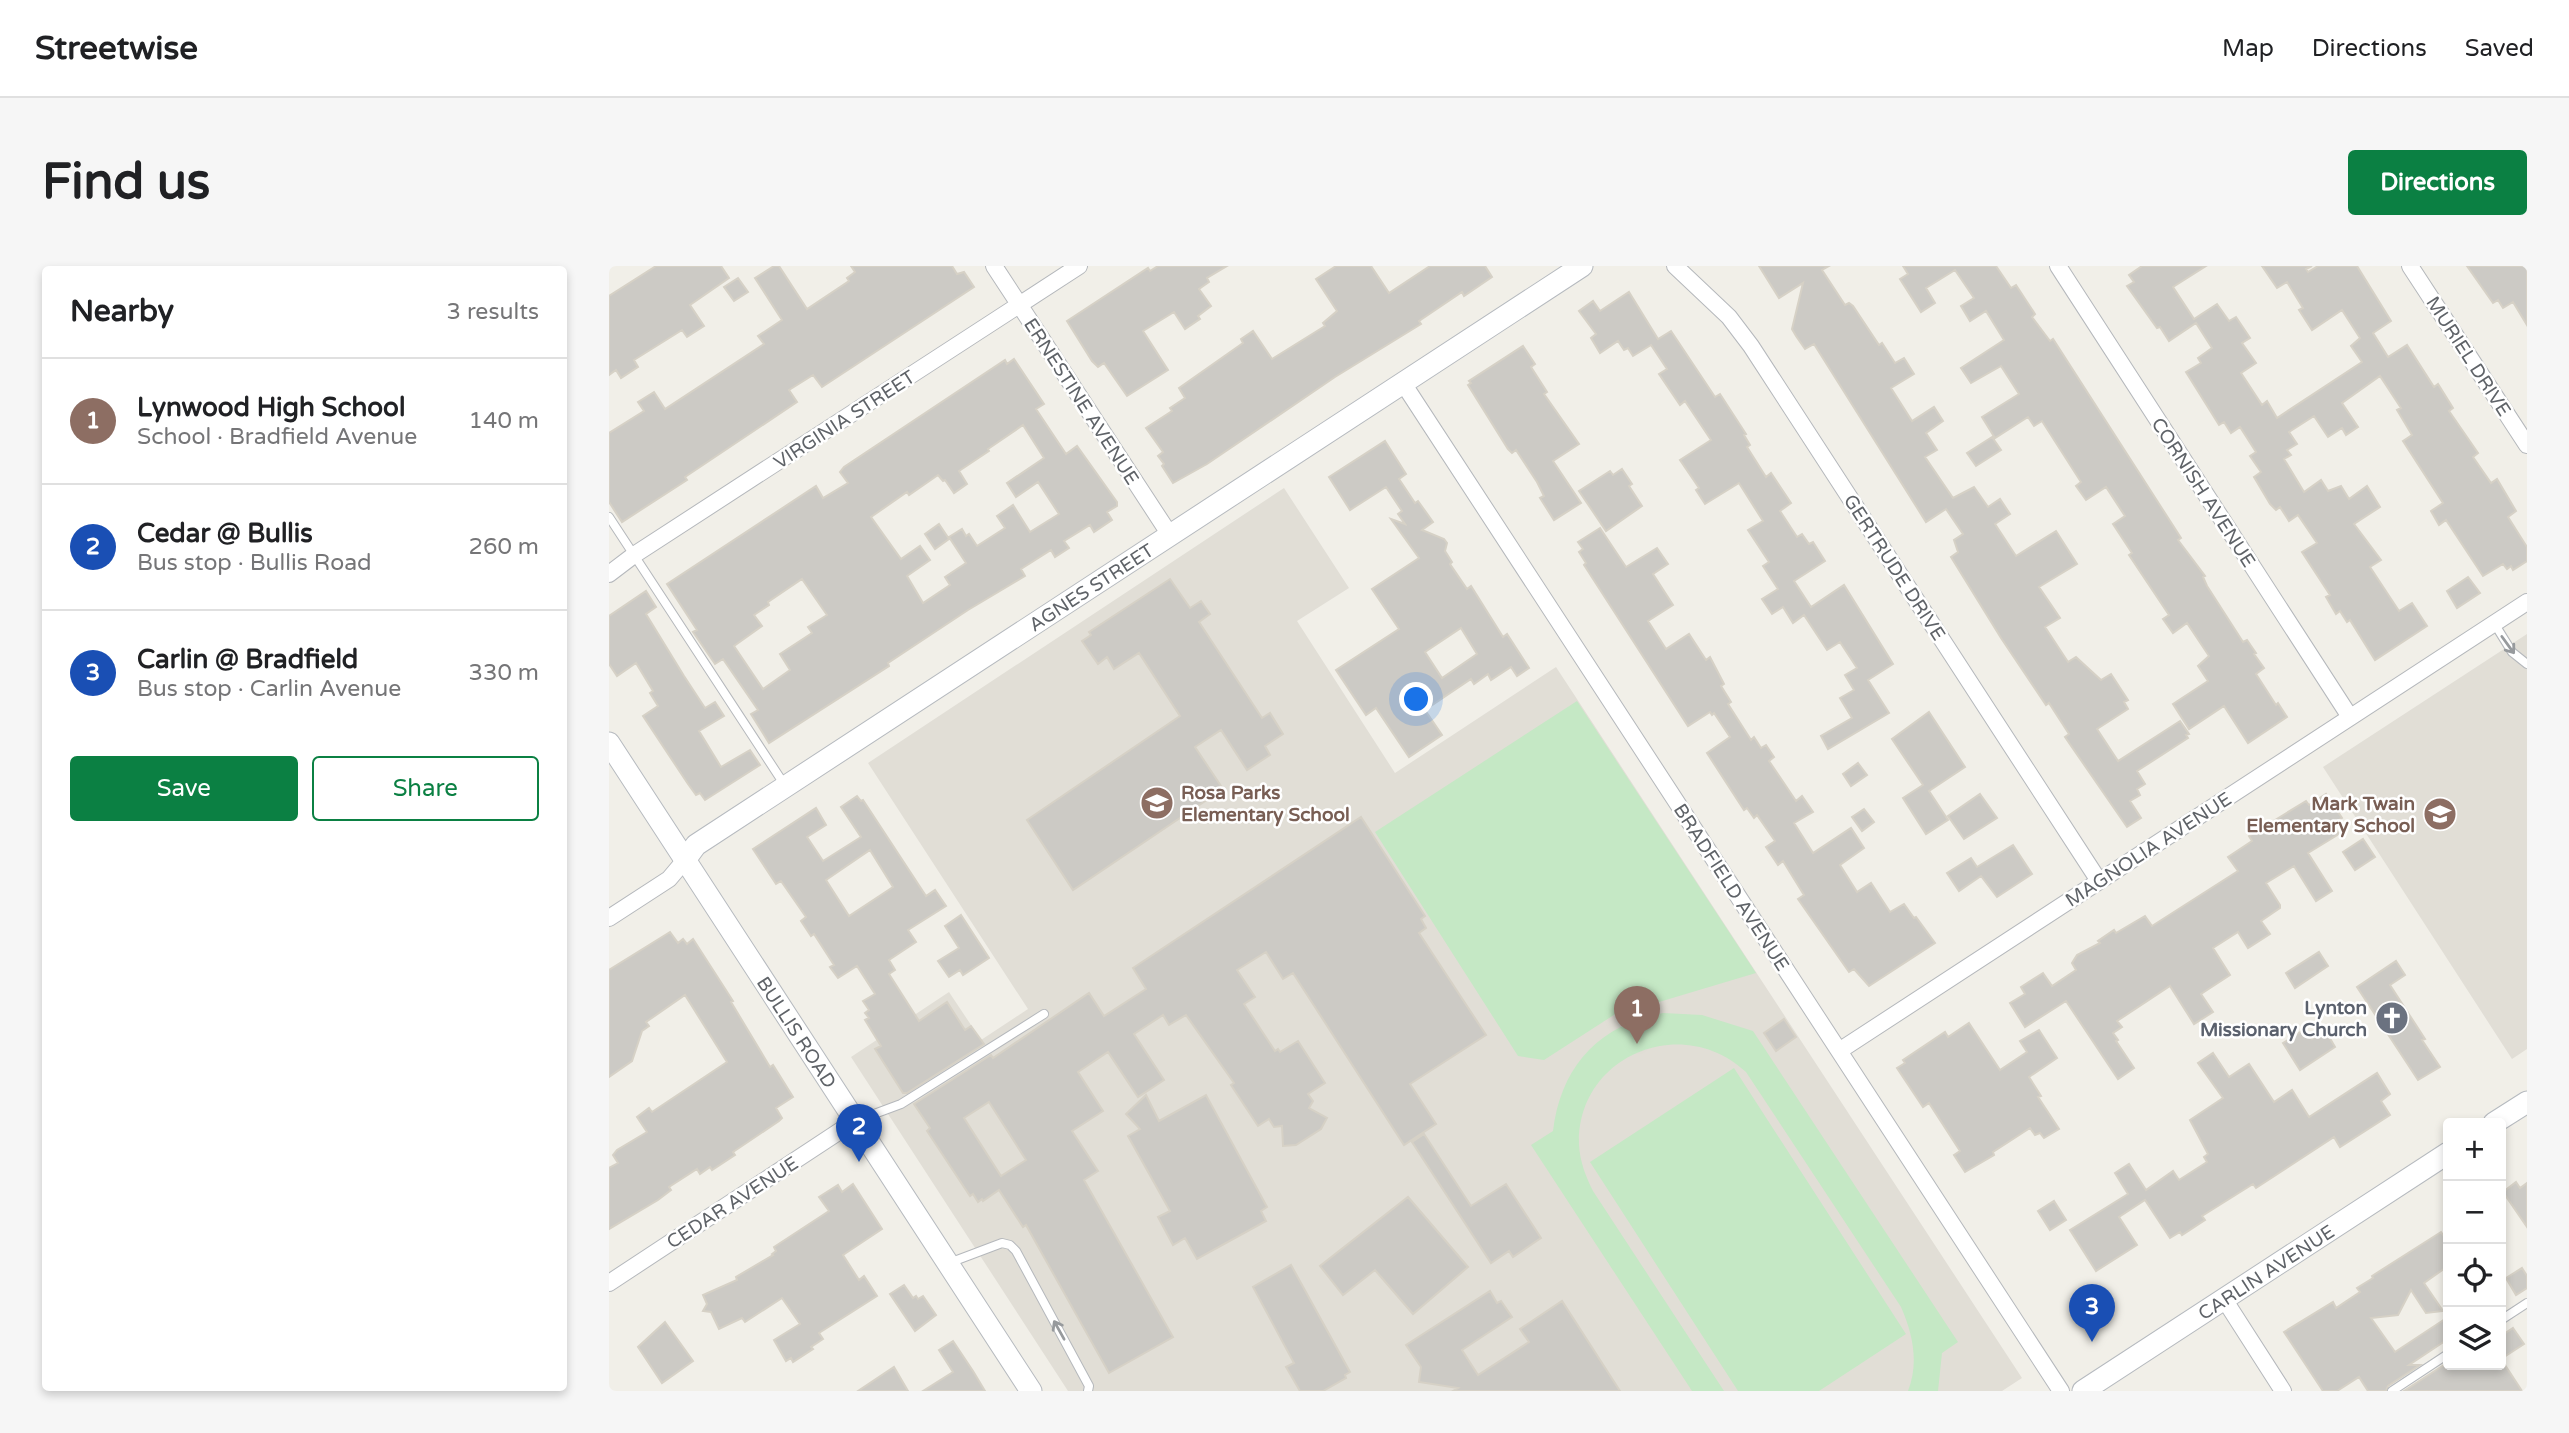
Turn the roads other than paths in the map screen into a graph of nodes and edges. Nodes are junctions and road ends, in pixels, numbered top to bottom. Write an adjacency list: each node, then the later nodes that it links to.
1 (994, 266): 7 (street, ERNESTINE AVENUE)
2 (1079, 266): 7 (street, VIRGINIA STREET)
3 (1582, 266): 8 (street, AGNES STREET)
4 (1675, 266): 21 (street, GERTRUDE DRIVE)
5 (2058, 266): 17 (street, CORNISH AVENUE)
6 (2410, 266): 9 (street, MURIEL DRIVE)
7 (1019, 305): 11 (street, ERNESTINE AVENUE); 12 (street, VIRGINIA STREET)
8 (1403, 383): 11 (street, AGNES STREET); 24 (street, BRADFIELD AVENUE)
9 (2527, 445)
10 (609, 517): 12 (lane)
11 (1170, 535): 19 (street, AGNES STREET)
12 (634, 555): 13 (street, VIRGINIA STREET); 19 (lane)
13 (609, 574)
14 (2527, 602): 15 (street, MAGNOLIA AVENUE)
15 (2494, 623): 16 (lane, one-way to 16); 17 (street, MAGNOLIA AVENUE)
16 (2527, 664)
17 (2350, 717): 21 (street, MAGNOLIA AVENUE)
18 (609, 743): 20 (street, BULLIS ROAD)
19 (785, 786): 20 (street, AGNES STREET)
20 (685, 860): 22 (street, AGNES STREET); 27 (street, BULLIS ROAD)
21 (2099, 881): 24 (street, MAGNOLIA AVENUE)
22 (609, 918)
23 (1044, 1014): 27 (lane)
24 (1839, 1051): 37 (street, BRADFIELD AVENUE)
25 (2527, 1102): 26 (street)
26 (2502, 1118)
27 (855, 1121): 29 (street, BULLIS ROAD); 30 (street, CEDAR AVENUE)
28 (2443, 1156): 31 (street, CARLIN AVENUE)
29 (948, 1263): 35 (street, BULLIS ROAD); 36 (lane, one-way to 29)
30 (609, 1283)
31 (2224, 1300): 38 (street, CARLIN AVENUE); 39 (street)
32 (2527, 1303): 33 (lane)
33 (2506, 1317)
34 (2443, 1357): 40 (lane)
35 (1031, 1391)
36 (1088, 1391)
37 (2060, 1391)
38 (2083, 1391)
39 (2283, 1391)
40 (2392, 1391)

